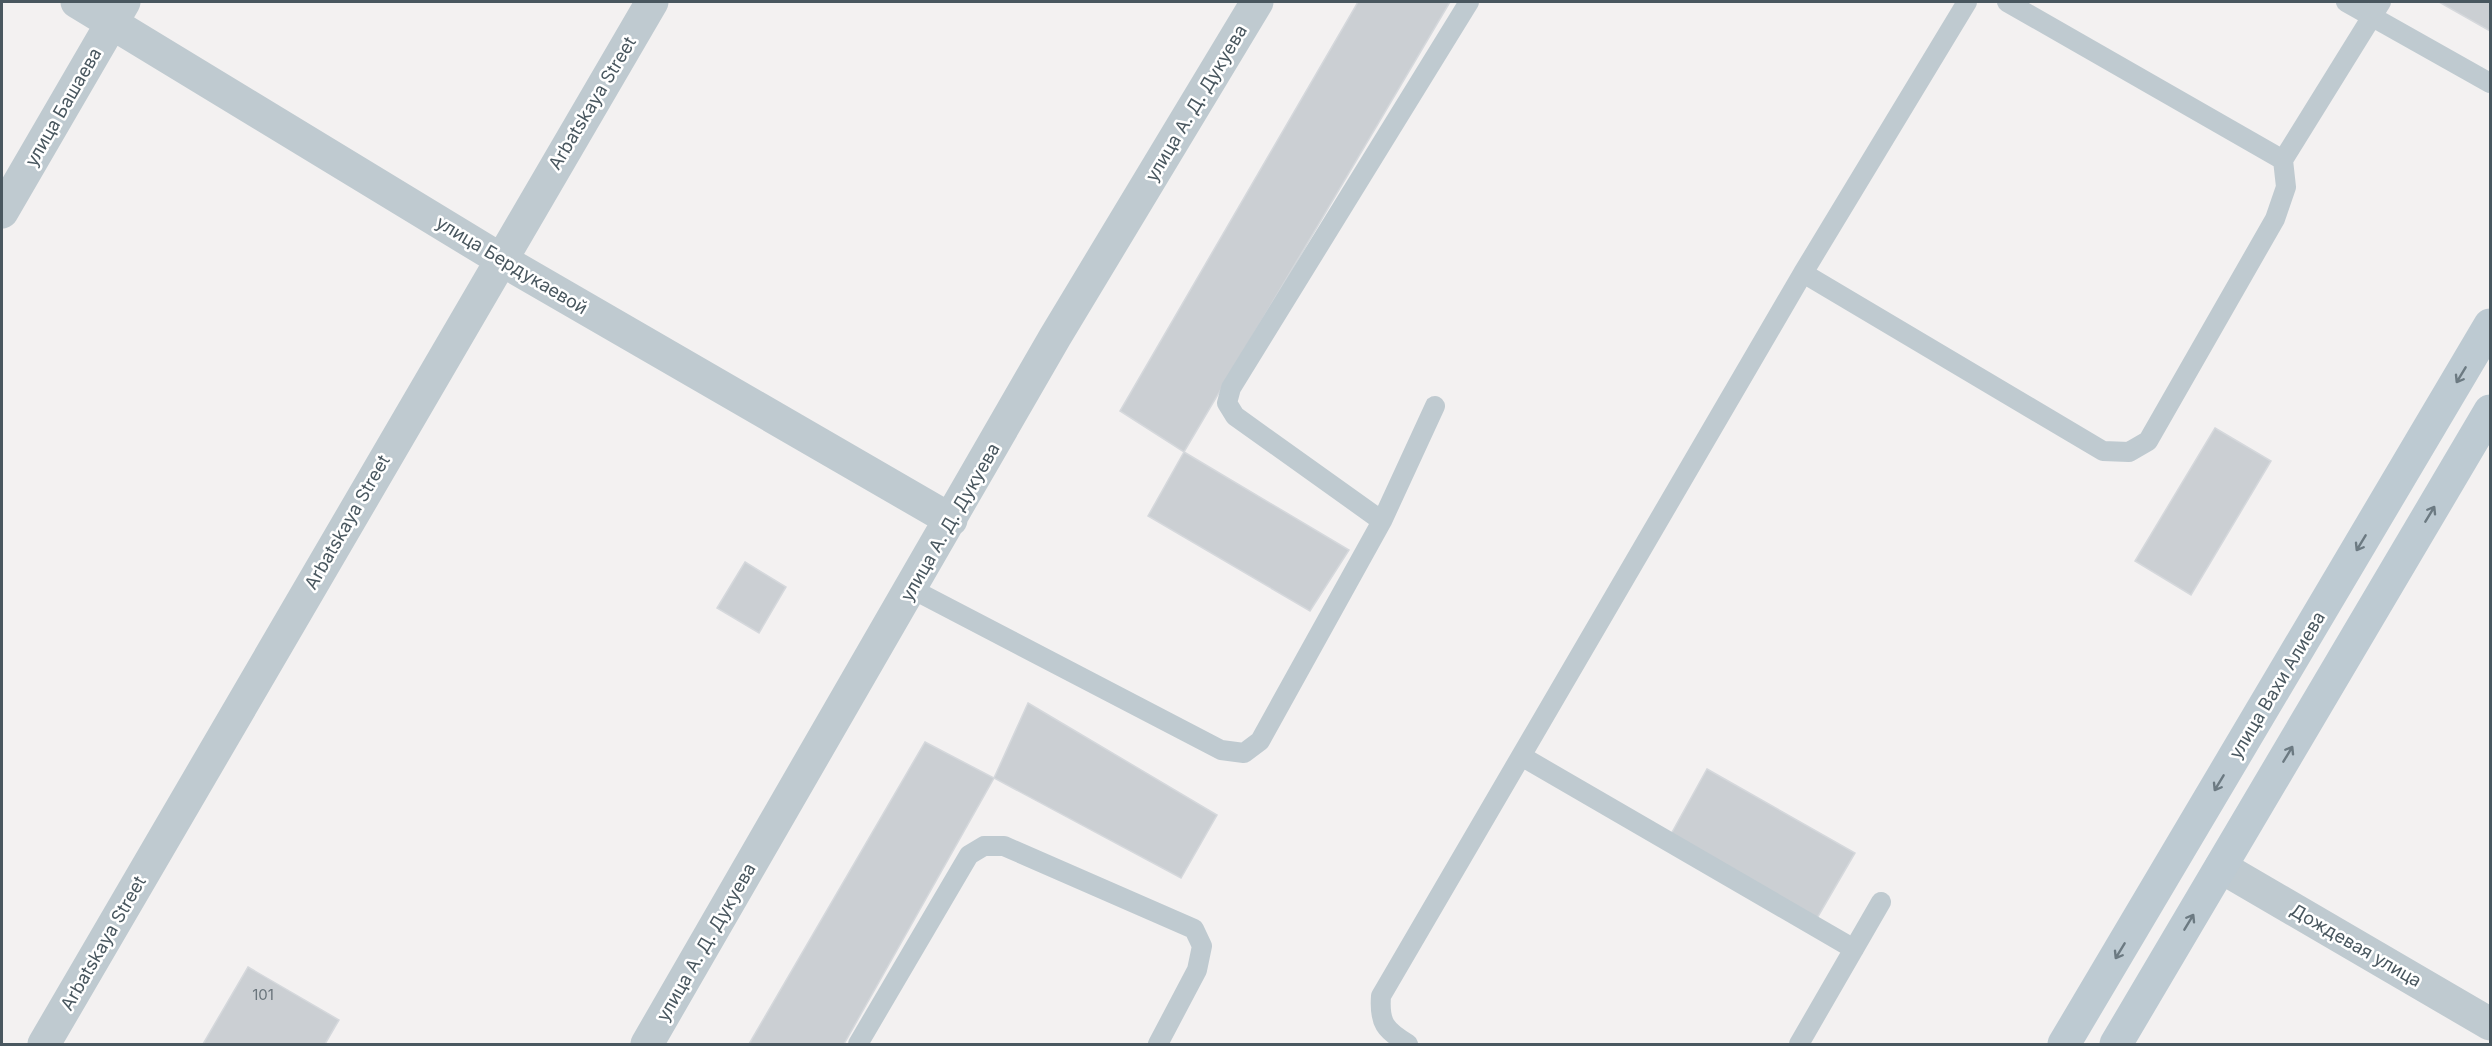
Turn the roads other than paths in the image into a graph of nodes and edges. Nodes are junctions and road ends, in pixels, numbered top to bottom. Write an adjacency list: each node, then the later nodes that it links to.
1 (77, 2): 9 (street, улица Бердукаевой)
2 (652, 2): 13 (street, Arbatskaya Street)
3 (1257, 2): 18 (street, улица А. Д. Дукуева)
4 (1469, 2): 19 (lane)
5 (1967, 2): 14 (lane)
6 (2007, 2): 11 (lane)
7 (2346, 2): 8 (lane)
8 (2377, 9): 10 (lane); 11 (lane)
9 (118, 12): 12 (street, улица Башаева); 13 (street, улица Бердукаевой)
10 (2490, 83)
11 (2283, 160): 14 (lane)
12 (2, 212)
13 (500, 259): 18 (street, улица Бердукаевой); 26 (street, Arbatskaya Street)
14 (1803, 273): 21 (lane)
15 (2490, 325): 32 (main road, улица Вахи Алиева, one-way to 32)
16 (1435, 406): 19 (lane)
17 (2490, 411): 22 (main road, one-way to 17)
18 (951, 520): 20 (street, улица А. Д. Дукуева)
19 (1382, 520): 20 (lane)
20 (912, 589): 27 (street, улица А. Д. Дукуева)
21 (1521, 756): 24 (lane); 30 (lane)
22 (2222, 867): 25 (street, Дождевая улица); 33 (main road, one-way to 22)
23 (1881, 902): 24 (lane)
24 (1854, 949): 31 (lane)
25 (2490, 1024)
26 (44, 1044)
27 (647, 1044)
28 (858, 1044): 29 (lane)
29 (1158, 1044)
30 (1408, 1044)
31 (1798, 1044)
32 (2064, 1044)
33 (2116, 1044)

